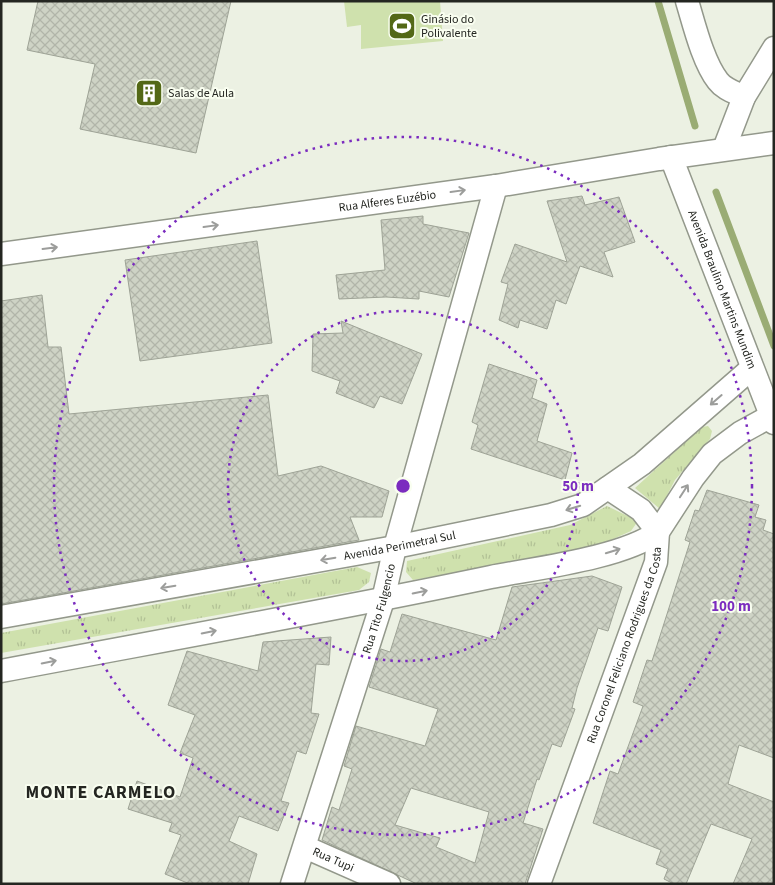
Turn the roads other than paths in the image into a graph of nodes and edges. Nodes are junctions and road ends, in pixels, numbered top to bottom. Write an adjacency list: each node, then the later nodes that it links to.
1 (687, 1): 3 (street)
2 (774, 48): 3 (street)
3 (744, 96): 5 (street)
4 (774, 143): 5 (street, Rua Alferes Euzébio)
5 (724, 149): 6 (street, Rua Alferes Euzébio)
6 (671, 157): 7 (street, Rua Alferes Euzébio); 9 (street, Avenida Braulino Martins Mundim)
7 (496, 186): 8 (street, Rua Alferes Euzébio, one-way to 7); 13 (street, Rua Tito Fulgencio)
8 (1, 254)
9 (752, 368): 10 (street, Avenida Braulino Martins Mundim); 11 (street, Avenida Perimetral Sul, one-way to 11)
10 (772, 419): 12 (street, Rua Coronel Feliciano Rodrigues da Costa, one-way to 10)
11 (608, 488): 12 (street); 13 (street, Avenida Perimetral Sul, one-way to 13)
12 (658, 532): 14 (street, one-way to 12); 20 (street, Rua Coronel Feliciano Rodrigues da Costa)
13 (394, 547): 14 (street, Rua Tito Fulgencio); 15 (street, Avenida Perimetral Sul, one-way to 15)
14 (383, 600): 16 (street, one-way to 14); 17 (street, Rua Tito Fulgencio)
15 (1, 617)
16 (1, 671)
17 (305, 847): 18 (street, Rua Tito Fulgencio); 19 (street, Rua Tupi)
18 (292, 884)
19 (389, 884)
20 (539, 884)

